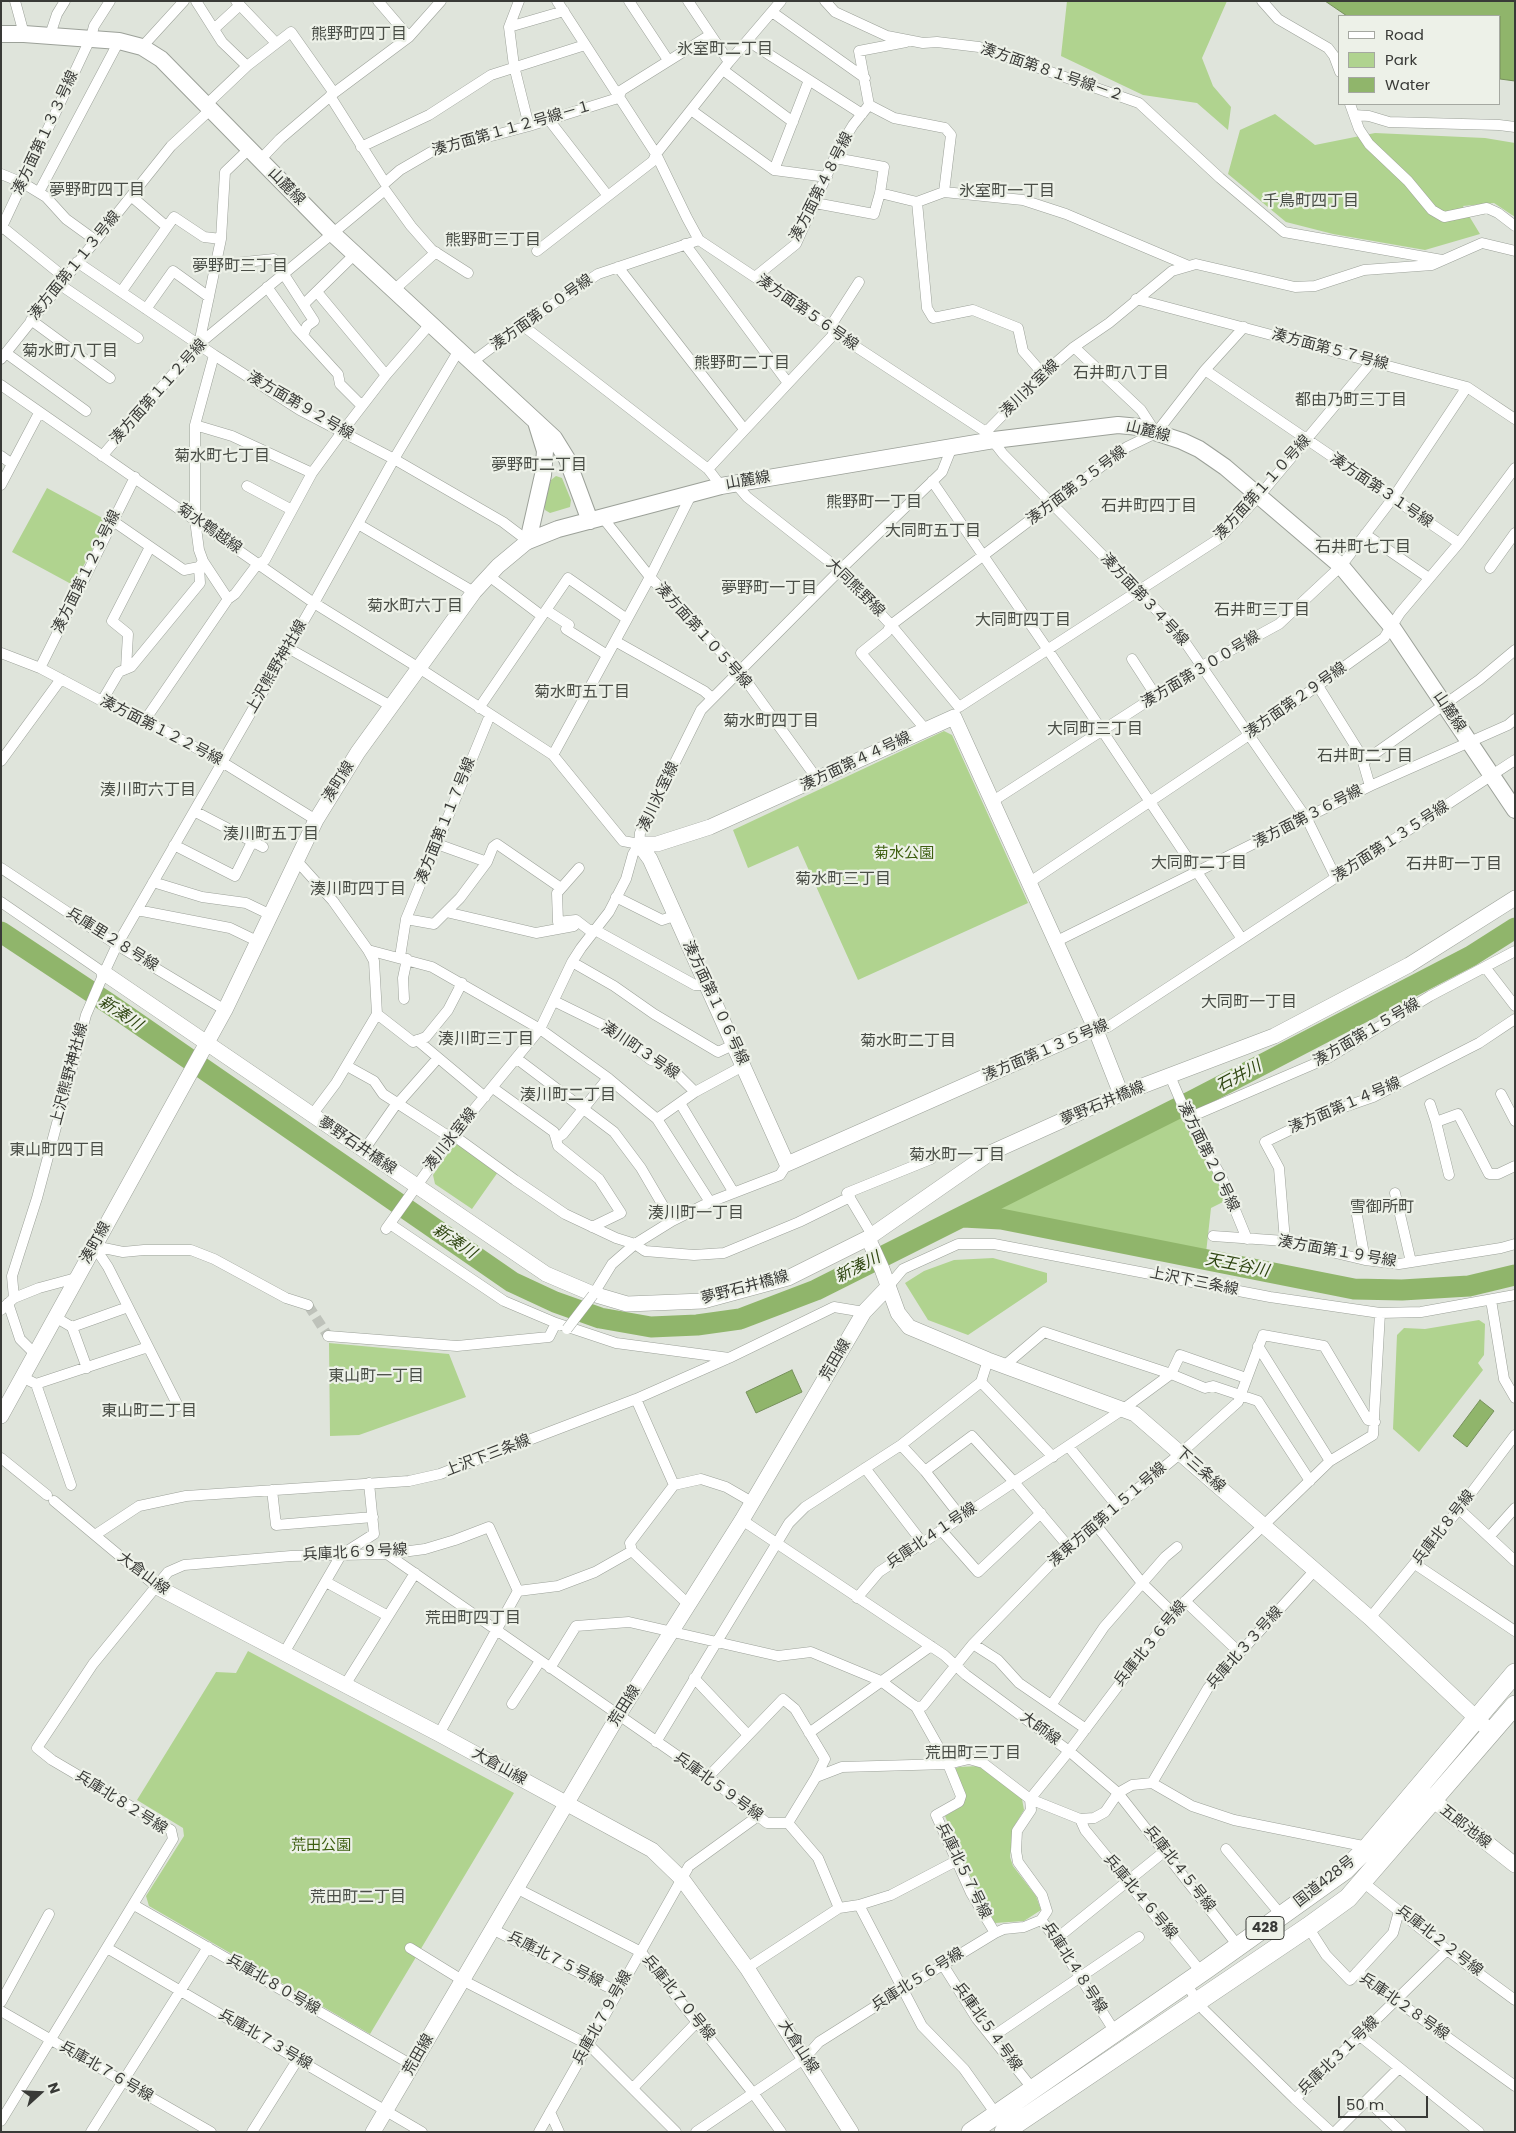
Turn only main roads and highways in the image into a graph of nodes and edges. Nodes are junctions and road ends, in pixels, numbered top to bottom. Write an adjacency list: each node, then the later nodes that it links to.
1 (1, 34): 2 (main road, 山麓線)
2 (536, 421): 3 (main road, 山麓線); 3 (main road, 山麓線)
3 (597, 520): 4 (main road, 山麓線)
4 (1515, 810)
5 (1515, 1673): 7 (highway, 国道428号 / 428)
6 (1515, 1705): 8 (highway, 国道428号 / 428)
7 (971, 2132)
8 (1004, 2132)

